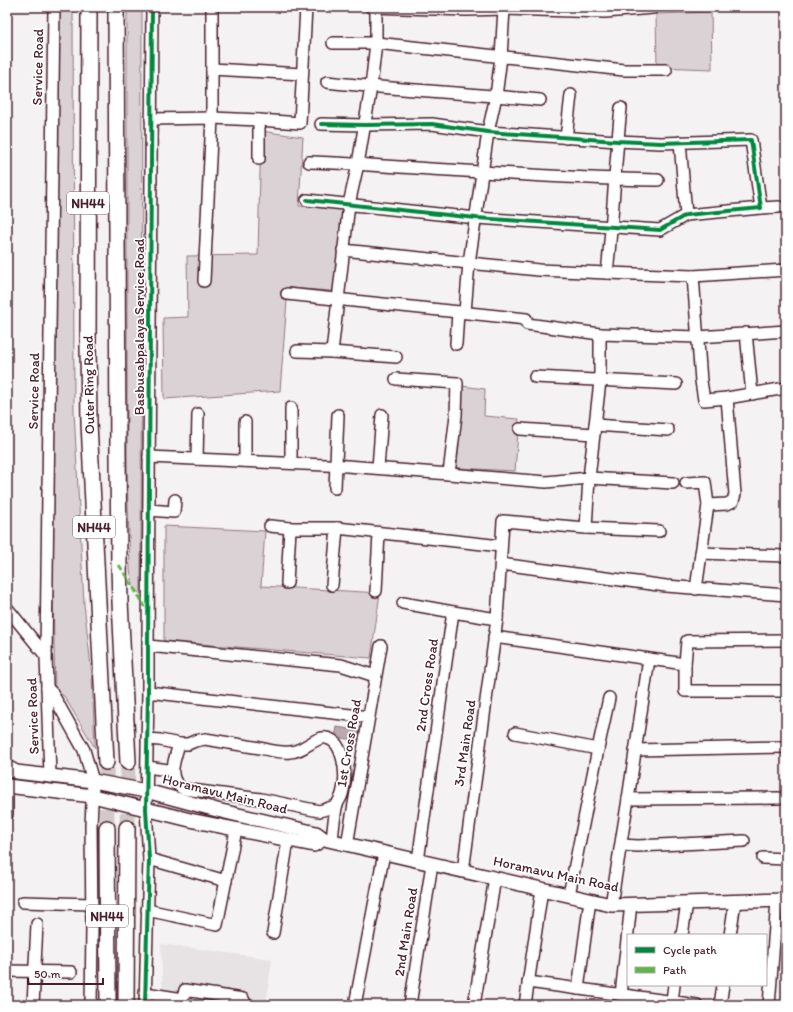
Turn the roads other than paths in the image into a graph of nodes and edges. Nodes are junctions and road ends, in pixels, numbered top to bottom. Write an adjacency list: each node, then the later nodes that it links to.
1 (54, 7): 115 (street, Service Road)
2 (88, 7): 130 (highway, Outer Ring Road / NH44)
3 (116, 7): 131 (highway, Outer Ring Road / NH44)
4 (152, 7): 25 (street, Basbusabpalaya Service Road)
5 (212, 7): 15 (street)
6 (306, 7): 17 (street)
7 (374, 7): 9 (street); 12 (street)
8 (653, 7): 11 (street)
9 (467, 8): 10 (street)
10 (504, 9): 11 (street); 14 (street)
11 (605, 10)
12 (376, 43): 13 (street); 14 (street); 19 (street)
13 (334, 44)
14 (501, 57): 16 (street); 21 (street)
15 (212, 69): 17 (street); 24 (street)
16 (666, 70)
17 (302, 74): 26 (street)
18 (327, 82): 19 (street)
19 (371, 87): 21 (street); 28 (street)
20 (572, 95): 30 (street)
21 (496, 96): 22 (street); 29 (street)
22 (540, 100)
23 (621, 108): 31 (street)
24 (212, 118): 25 (street); 26 (street); 51 (street)
25 (151, 119): 78 (street, Basbusabpalaya Service Road)
26 (259, 120): 33 (street)
27 (321, 124): 28 (street)
28 (365, 125): 29 (street); 35 (street)
29 (488, 132): 30 (street); 36 (street)
30 (566, 138): 31 (street)
31 (618, 141): 32 (street); 37 (street)
32 (680, 142): 42 (street); 43 (street)
33 (259, 159)
34 (309, 162): 35 (street)
35 (358, 164): 36 (street); 40 (street)
36 (483, 172): 37 (street); 44 (street)
37 (614, 179): 38 (street); 45 (street)
38 (658, 180)
39 (307, 200): 40 (street)
40 (349, 204): 44 (street); 46 (street)
41 (779, 207): 42 (street)
42 (761, 208): 43 (street)
43 (686, 214): 45 (street)
44 (476, 218): 45 (street); 47 (street)
45 (612, 227): 49 (street)
46 (343, 250): 47 (street); 53 (street)
47 (469, 264): 49 (street); 54 (street)
48 (786, 270): 50 (street)
49 (607, 273): 50 (street)
50 (693, 276): 58 (street)
51 (204, 281)
52 (287, 294): 53 (street)
53 (338, 300): 54 (street); 61 (street)
54 (461, 312): 57 (street); 59 (street)
55 (786, 331): 56 (street)
56 (746, 333): 58 (street); 68 (street)
57 (600, 334): 58 (street); 65 (street)
58 (698, 337): 69 (street)
59 (456, 344)
60 (297, 351): 61 (street)
61 (332, 352): 62 (street)
62 (396, 357)
63 (535, 377): 65 (street)
64 (396, 379): 84 (street)
65 (600, 381): 66 (street); 76 (street)
66 (676, 384)
67 (786, 388): 68 (street)
68 (752, 394): 69 (street)
69 (727, 398): 90 (street)
70 (291, 408): 81 (street)
71 (198, 414): 79 (street)
72 (338, 415): 82 (street)
73 (382, 415): 83 (street)
74 (245, 422): 80 (street)
75 (520, 429): 76 (street)
76 (594, 430): 77 (street); 85 (street)
77 (668, 430)
78 (149, 457): 79 (street); 91 (street, Basbusabpalaya Service Road)
79 (197, 459): 80 (street)
80 (245, 461): 81 (street)
81 (291, 463): 82 (street)
82 (335, 465): 83 (street); 88 (street)
83 (378, 468): 84 (street)
84 (449, 474): 85 (street)
85 (588, 478): 86 (street); 95 (street)
86 (673, 483)
87 (686, 483): 90 (street)
88 (335, 488)
89 (175, 500): 91 (street)
90 (708, 505): 99 (street)
91 (149, 510): 113 (street, Basbusabpalaya Service Road)
92 (270, 526): 93 (street)
93 (290, 528): 94 (street); 102 (street)
94 (336, 528): 97 (street); 103 (street)
95 (586, 528): 96 (street); 98 (street)
96 (659, 531)
97 (379, 533): 98 (street); 105 (street)
98 (501, 546): 101 (street)
99 (701, 553): 100 (street); 104 (street)
100 (786, 556)
101 (500, 564): 104 (street); 110 (street)
102 (287, 583)
103 (332, 585)
104 (696, 589): 106 (street)
105 (376, 591)
106 (786, 595)
107 (403, 603): 109 (street)
108 (7, 608): 115 (street)
109 (453, 612): 110 (street); 158 (street, 2nd Cross Road)
110 (497, 619): 111 (street, 3rd Main Road)
111 (494, 637): 116 (street); 160 (street, 3rd Main Road)
112 (786, 640): 117 (street)
113 (148, 646): 118 (street); 121 (street, Basbusabpalaya Service Road)
114 (381, 646): 118 (street, 1st Cross Road)
115 (46, 656): 119 (street, Service Road)
116 (649, 658): 117 (street); 129 (street)
117 (685, 664): 120 (street)
118 (376, 676): 123 (street, 1st Cross Road)
119 (47, 688): 135 (street, Service Road); 136 (street)
120 (786, 691)
121 (148, 692): 123 (street); 125 (street, Basbusabpalaya Service Road)
122 (609, 698): 128 (street)
123 (368, 717): 152 (street, 1st Cross Road)
124 (515, 733): 128 (street)
125 (147, 739): 126 (street); 133 (street, Basbusabpalaya Service Road)
126 (179, 744): 134 (street); 143 (street)
127 (786, 747): 129 (street)
128 (598, 749): 164 (street)
129 (635, 750): 142 (street)
130 (106, 762)
131 (128, 762)
132 (7, 767): 135 (main road, Horamavu Main Road)
133 (147, 767): 134 (street); 138 (street, Basbusabpalaya Service Road)
134 (172, 772): 143 (street)
135 (50, 776): 136 (main road, Horamavu Main Road)
136 (93, 781): 138 (main road, Horamavu Main Road); 140 (street)
137 (7, 786): 140 (main road, Horamavu Main Road)
138 (146, 791): 144 (street, Basbusabpalaya Service Road); 150 (main road, Horamavu Main Road)
139 (7, 796): 145 (street)
140 (93, 796): 144 (main road, Horamavu Main Road); 170 (street)
141 (779, 798): 142 (street)
142 (628, 799): 153 (street)
143 (336, 806): 150 (street)
144 (146, 809): 148 (main road, Horamavu Main Road); 156 (street, Basbusabpalaya Service Road)
145 (7, 814)
146 (107, 828): 192 (highway, NH44)
147 (127, 828): 193 (highway, NH44)
148 (236, 830): 149 (main road, Horamavu Main Road); 162 (street)
149 (288, 840): 150 (main road, Horamavu Main Road); 175 (street)
150 (328, 840): 152 (main road, Horamavu Main Road)
151 (744, 841): 153 (street)
152 (347, 845): 154 (main road, Horamavu Main Road)
153 (621, 845): 172 (street)
154 (384, 853): 158 (main road, Horamavu Main Road); 196 (street)
155 (763, 858): 157 (street)
156 (149, 859): 162 (street); 173 (street, Basbusabpalaya Service Road)
157 (786, 859)
158 (418, 861): 159 (main road, Horamavu Main Road)
159 (432, 864): 160 (main road, Horamavu Main Road); 197 (street, 2nd Main Road)
160 (463, 871): 161 (main road, Horamavu Main Road)
161 (495, 878): 163 (main road, Horamavu Main Road); 198 (street)
162 (226, 881): 173 (street)
163 (542, 889): 164 (main road, Horamavu Main Road); 183 (street)
164 (569, 895): 165 (main road, Horamavu Main Road)
165 (590, 900): 172 (main road, Horamavu Main Road); 186 (street)
166 (782, 901): 168 (main road, Horamavu Main Road); 202 (street)
167 (23, 902): 170 (street)
168 (735, 902): 169 (main road, Horamavu Main Road); 178 (street)
169 (687, 903): 171 (main road, Horamavu Main Road); 177 (street)
170 (92, 904): 191 (street)
171 (631, 904): 172 (main road, Horamavu Main Road); 176 (street)
172 (611, 905)
173 (147, 910): 187 (street, Basbusabpalaya Service Road)
174 (37, 924): 181 (street)
175 (273, 934)
176 (628, 934)
177 (682, 934)
178 (730, 934)
179 (627, 940): 188 (street)
180 (7, 971): 181 (street)
181 (35, 971): 182 (street); 190 (street)
182 (71, 972)
183 (528, 982): 186 (street); 199 (street)
184 (674, 986): 189 (street)
185 (723, 986): 201 (street)
186 (578, 989): 188 (street)
187 (145, 993): 194 (street, Basbusabpalaya Service Road); 195 (street)
188 (621, 995): 189 (street)
189 (672, 1002): 200 (street)
190 (34, 1005)
191 (91, 1005)
192 (108, 1005)
193 (126, 1005)
194 (145, 1005)
195 (246, 1005)
196 (355, 1005)
197 (410, 1005)
198 (474, 1005)
199 (525, 1005)
200 (697, 1005)
201 (720, 1005)
202 (769, 1005)

